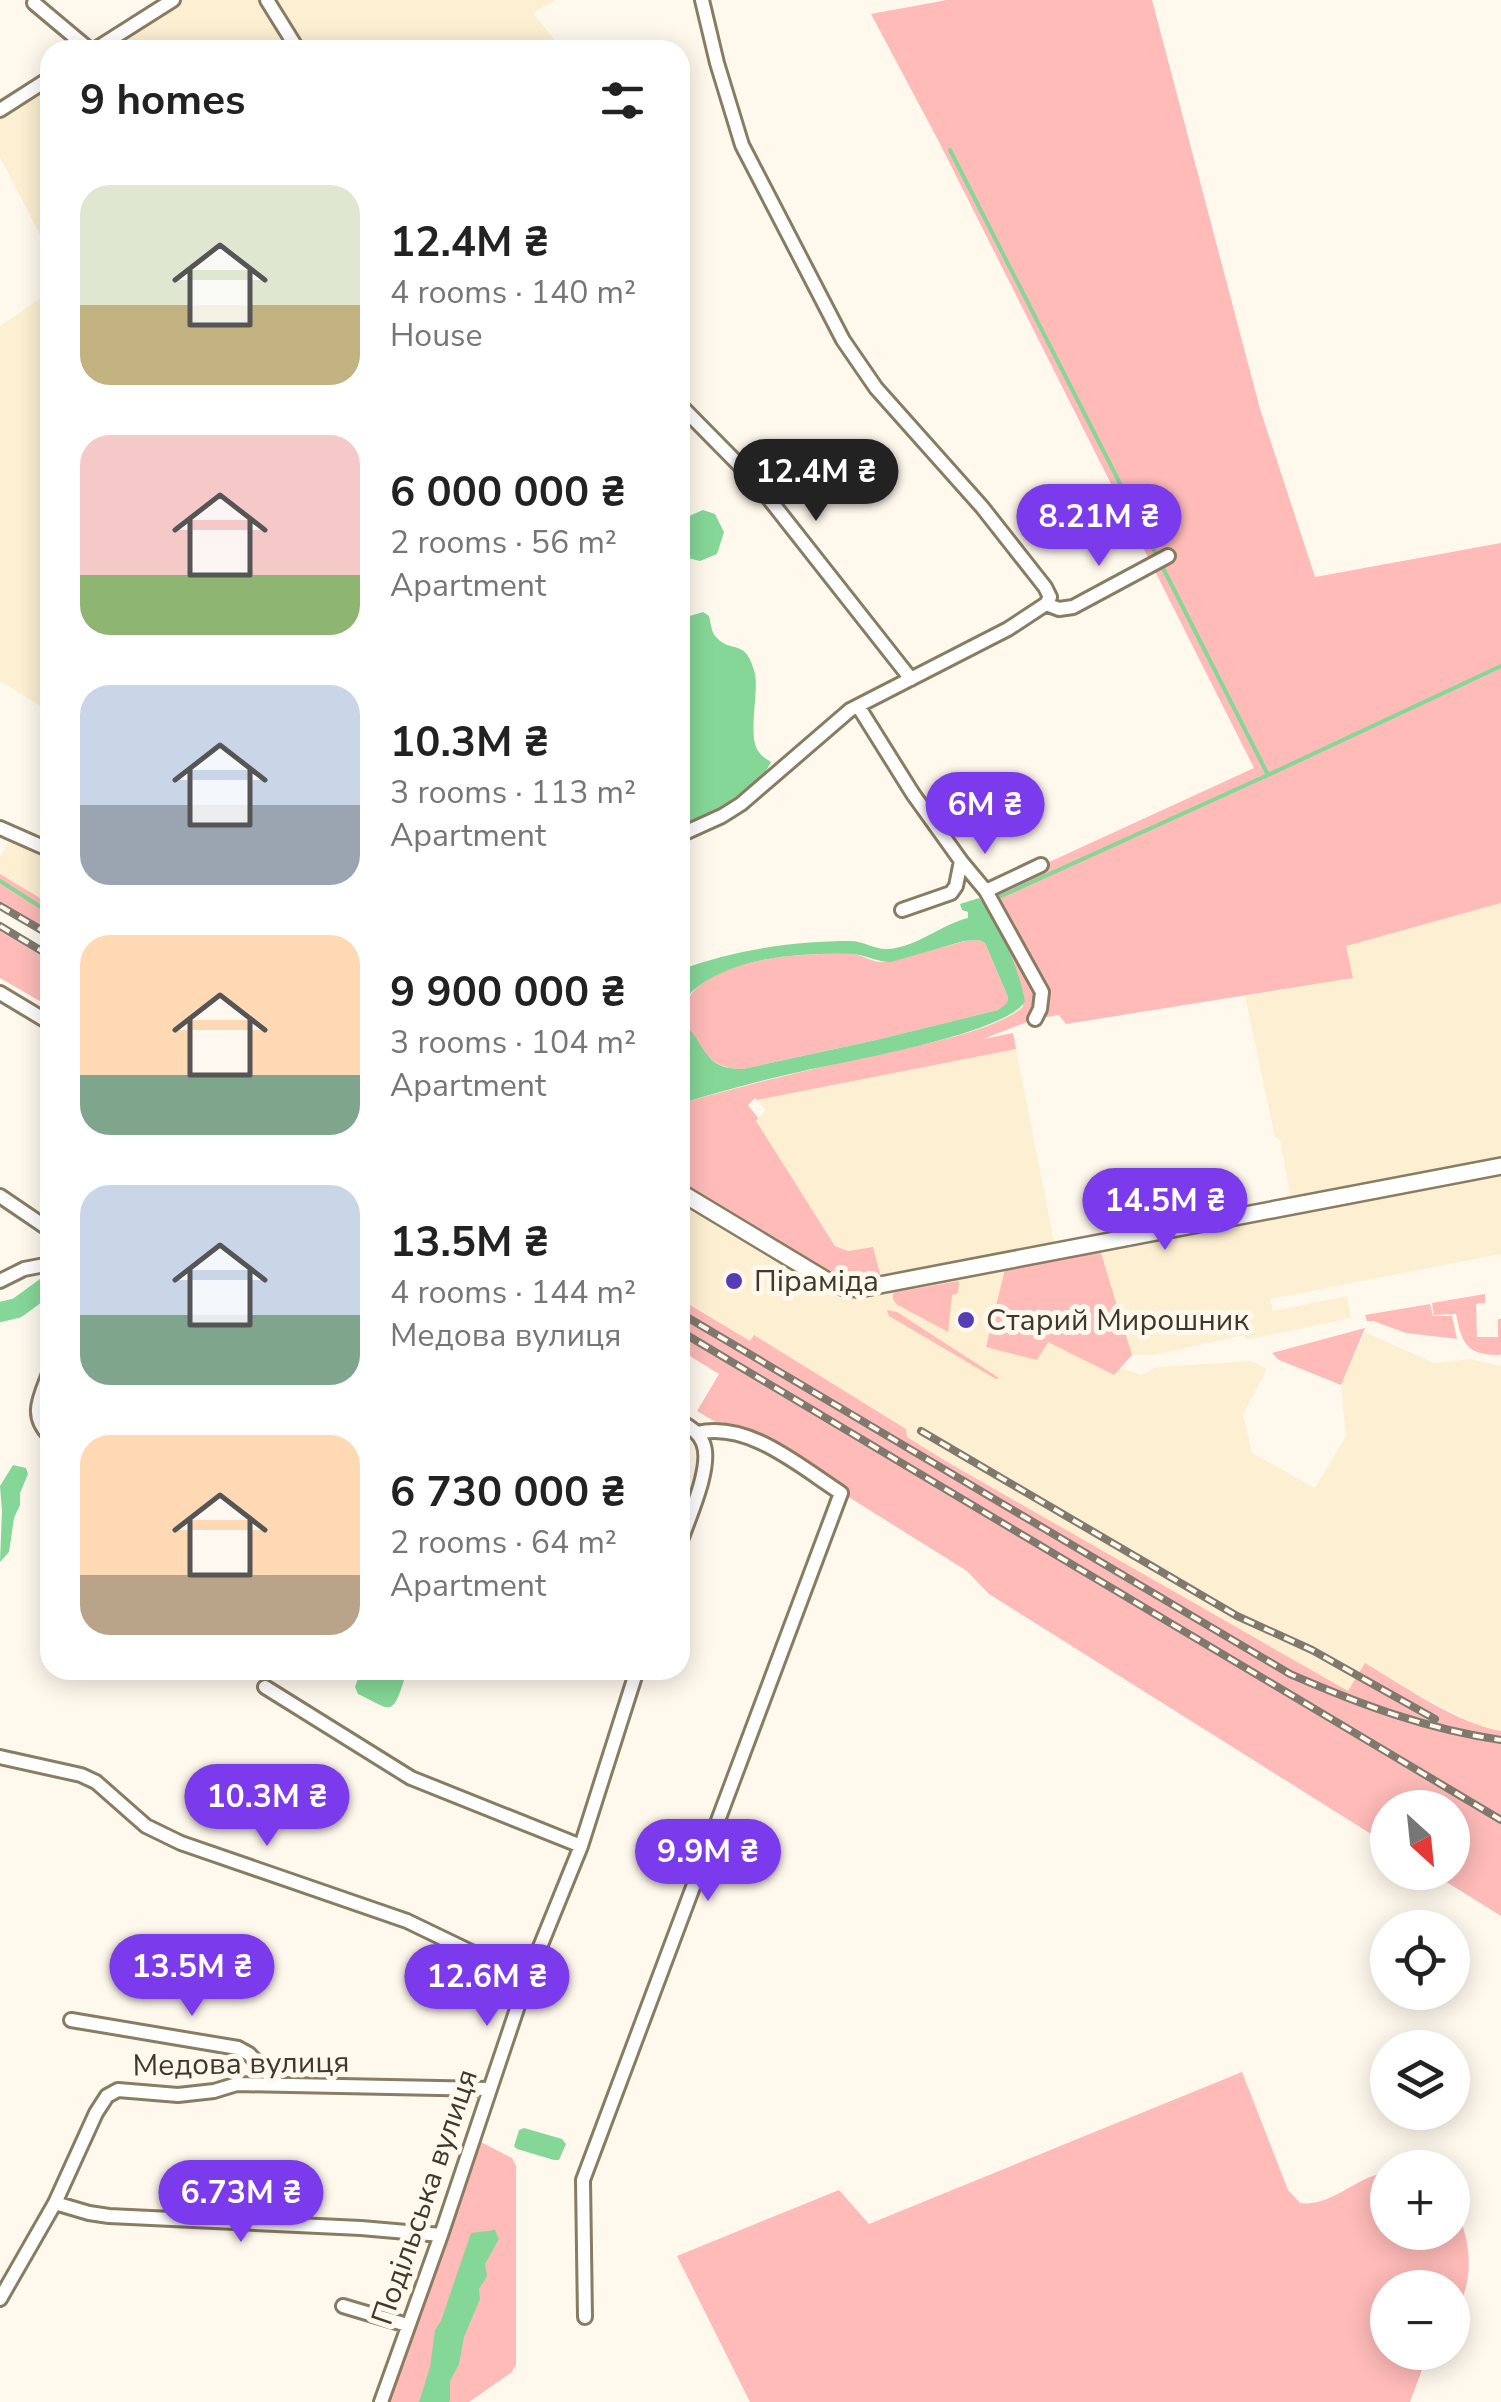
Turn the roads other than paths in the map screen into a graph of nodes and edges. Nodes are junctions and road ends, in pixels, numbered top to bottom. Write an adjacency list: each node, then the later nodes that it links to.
1 (173, 0): 6 (street)
2 (268, 0): 7 (street)
3 (702, 0): 12 (street)
4 (34, 3): 5 (street)
5 (80, 40)
6 (108, 40)
7 (292, 40)
8 (40, 84): 9 (street)
9 (0, 110)
10 (690, 415): 13 (street)
11 (1161, 560): 12 (street)
12 (1046, 604): 13 (street)
13 (911, 679): 14 (street)
14 (858, 706): 16 (street); 18 (street)
15 (0, 828): 17 (street)
16 (690, 830)
17 (40, 846)
18 (961, 861): 20 (street); 21 (street)
19 (1041, 865): 20 (street)
20 (986, 891): 24 (street)
21 (902, 910)
22 (0, 993): 23 (street)
23 (40, 1017)
24 (1034, 1019)
25 (1501, 1166): 27 (main road)
26 (0, 1196): 28 (street)
27 (690, 1198)
28 (40, 1223)
29 (40, 1266): 30 (street)
30 (0, 1281)
31 (690, 1428): 32 (street)
32 (697, 1433): 33 (street); 46 (street)
33 (690, 1512)
34 (634, 1680): 37 (street, Подільська вулиця)
35 (265, 1687): 37 (street)
36 (0, 1757): 38 (street)
37 (581, 1846): 38 (street, Подільська вулиця)
38 (527, 1979): 41 (street, Подільська вулиця)
39 (71, 2020): 40 (street)
40 (279, 2085): 41 (street, Медова вулиця); 42 (street, Медова вулиця)
41 (488, 2089): 43 (street, Подільська вулиця)
42 (55, 2203): 43 (street); 44 (street, Медова вулиця)
43 (441, 2235): 47 (street, Подільська вулиця)
44 (0, 2300)
45 (343, 2306): 47 (street)
46 (585, 2318)
47 (407, 2326): 48 (street, Подільська вулиця)
48 (381, 2402)

